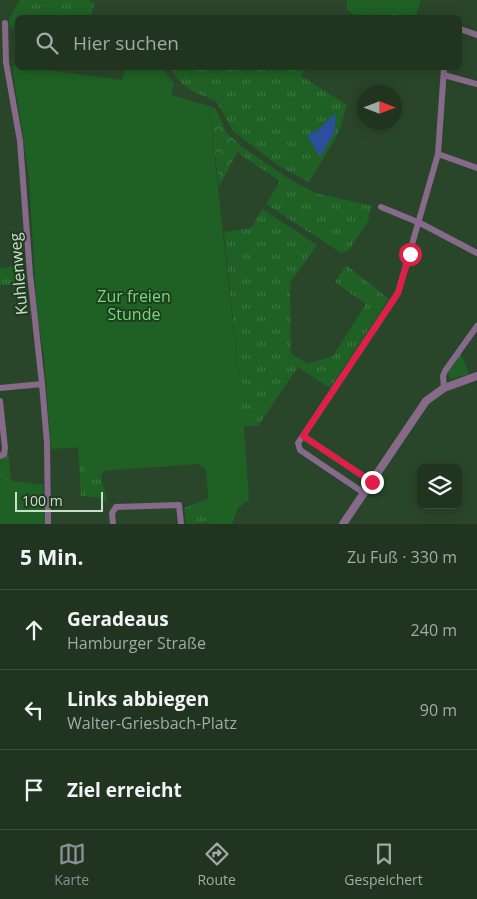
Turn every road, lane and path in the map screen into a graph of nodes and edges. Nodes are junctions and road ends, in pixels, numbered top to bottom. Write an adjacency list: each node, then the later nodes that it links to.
1 (5, 23): 13 (street, Kuhlenweg)
2 (462, 29): 3 (street)
3 (477, 35)
4 (444, 71): 5 (street); 6 (street)
5 (477, 84)
6 (438, 154): 7 (street); 9 (street)
7 (477, 168)
8 (381, 207): 9 (street)
9 (420, 223): 10 (street); 17 (street)
10 (477, 254)
11 (477, 326): 15 (street)
12 (477, 376): 15 (street)
13 (42, 384): 14 (street); 21 (street, Kuhlenweg)
14 (0, 388)
15 (444, 388): 19 (street)
16 (0, 401): 18 (street)
17 (303, 436): 19 (street); 20 (street)
18 (0, 456)
19 (372, 482): 20 (street)
20 (364, 493): 24 (street)
21 (48, 524)
22 (113, 524): 23 (street)
23 (181, 524)
24 (343, 524)

